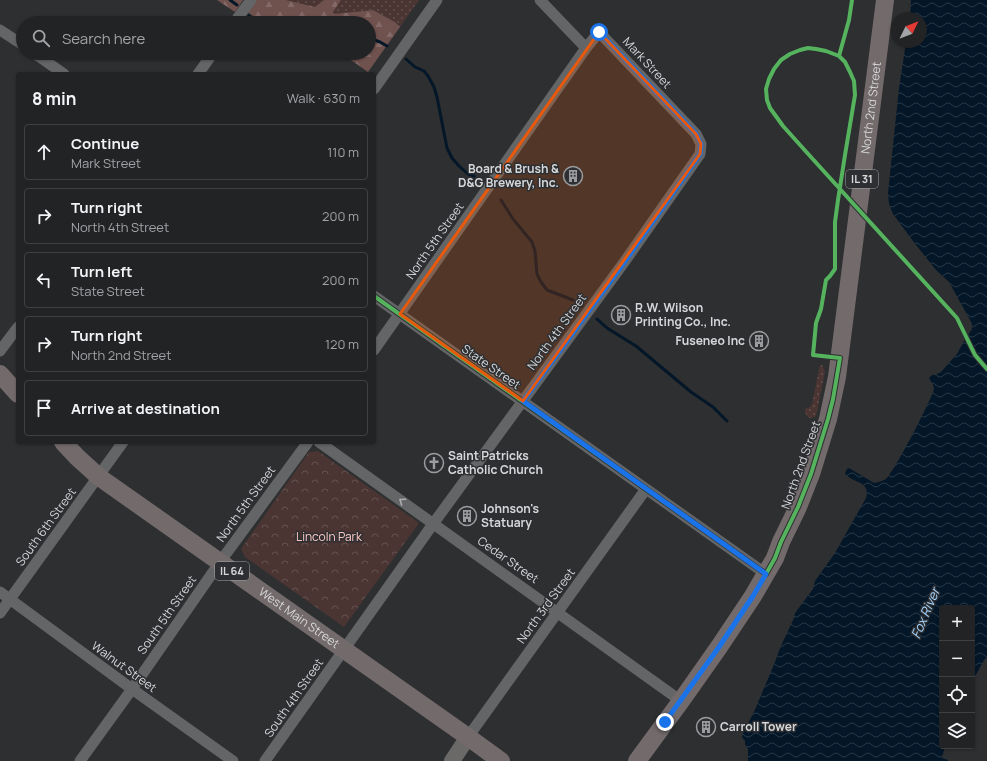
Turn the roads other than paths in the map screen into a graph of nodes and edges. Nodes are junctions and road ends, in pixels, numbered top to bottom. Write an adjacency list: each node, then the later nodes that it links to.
1 (251, 0): 5 (street)
2 (437, 0): 13 (street)
3 (540, 0): 8 (street)
4 (885, 0): 31 (main road, North 2nd Street / IL 31)
5 (239, 16)
6 (0, 30): 7 (street)
7 (16, 40)
8 (586, 48): 14 (street, Mark Street); 16 (street, North 5th Street)
9 (44, 60): 11 (street)
10 (208, 60): 12 (street)
11 (61, 72)
12 (199, 72)
13 (376, 86)
14 (701, 144): 22 (street, North 4th Street)
15 (376, 297): 16 (street, State Street)
16 (400, 314): 18 (street, North 5th Street); 22 (street, State Street)
17 (16, 330): 19 (street)
18 (376, 347)
19 (0, 351)
20 (0, 374): 21 (main road)
21 (16, 392)
22 (523, 401): 28 (street, State Street); 29 (street, North 4th Street)
23 (65, 444): 27 (main road, West Main Street / IL 64)
24 (122, 444): 27 (street, South 6th Street)
25 (307, 444): 30 (street, North 5th Street)
26 (322, 444): 29 (street, Cedar Street, one-way to 26)
27 (99, 477): 30 (main road, West Main Street / IL 64); 33 (street, South 6th Street)
28 (646, 489): 31 (street, State Street); 35 (street, North 3rd Street)
29 (433, 524): 35 (street, Cedar Street); 36 (street, North 4th Street)
30 (220, 562): 36 (main road, West Main Street / IL 64); 37 (street, South 5th Street)
31 (766, 574): 38 (main road, North 2nd Street / IL 31)
32 (0, 592): 33 (street, Walnut Street)
33 (9, 599): 34 (street, South 6th Street); 37 (street, Walnut Street)
34 (0, 612)
35 (558, 612): 38 (street, Cedar Street); 39 (street, North 3rd Street)
36 (344, 650): 39 (main road, West Main Street / IL 64); 42 (street, South 4th Street)
37 (132, 689): 40 (street, South 5th Street); 41 (street, Walnut Street)
38 (681, 701): 45 (main road, North 2nd Street / IL 31)
39 (468, 737): 43 (street); 44 (main road, West Main Street / IL 64)
40 (80, 761)
41 (233, 761)
42 (265, 761)
43 (452, 761)
44 (500, 761)
45 (637, 761)

